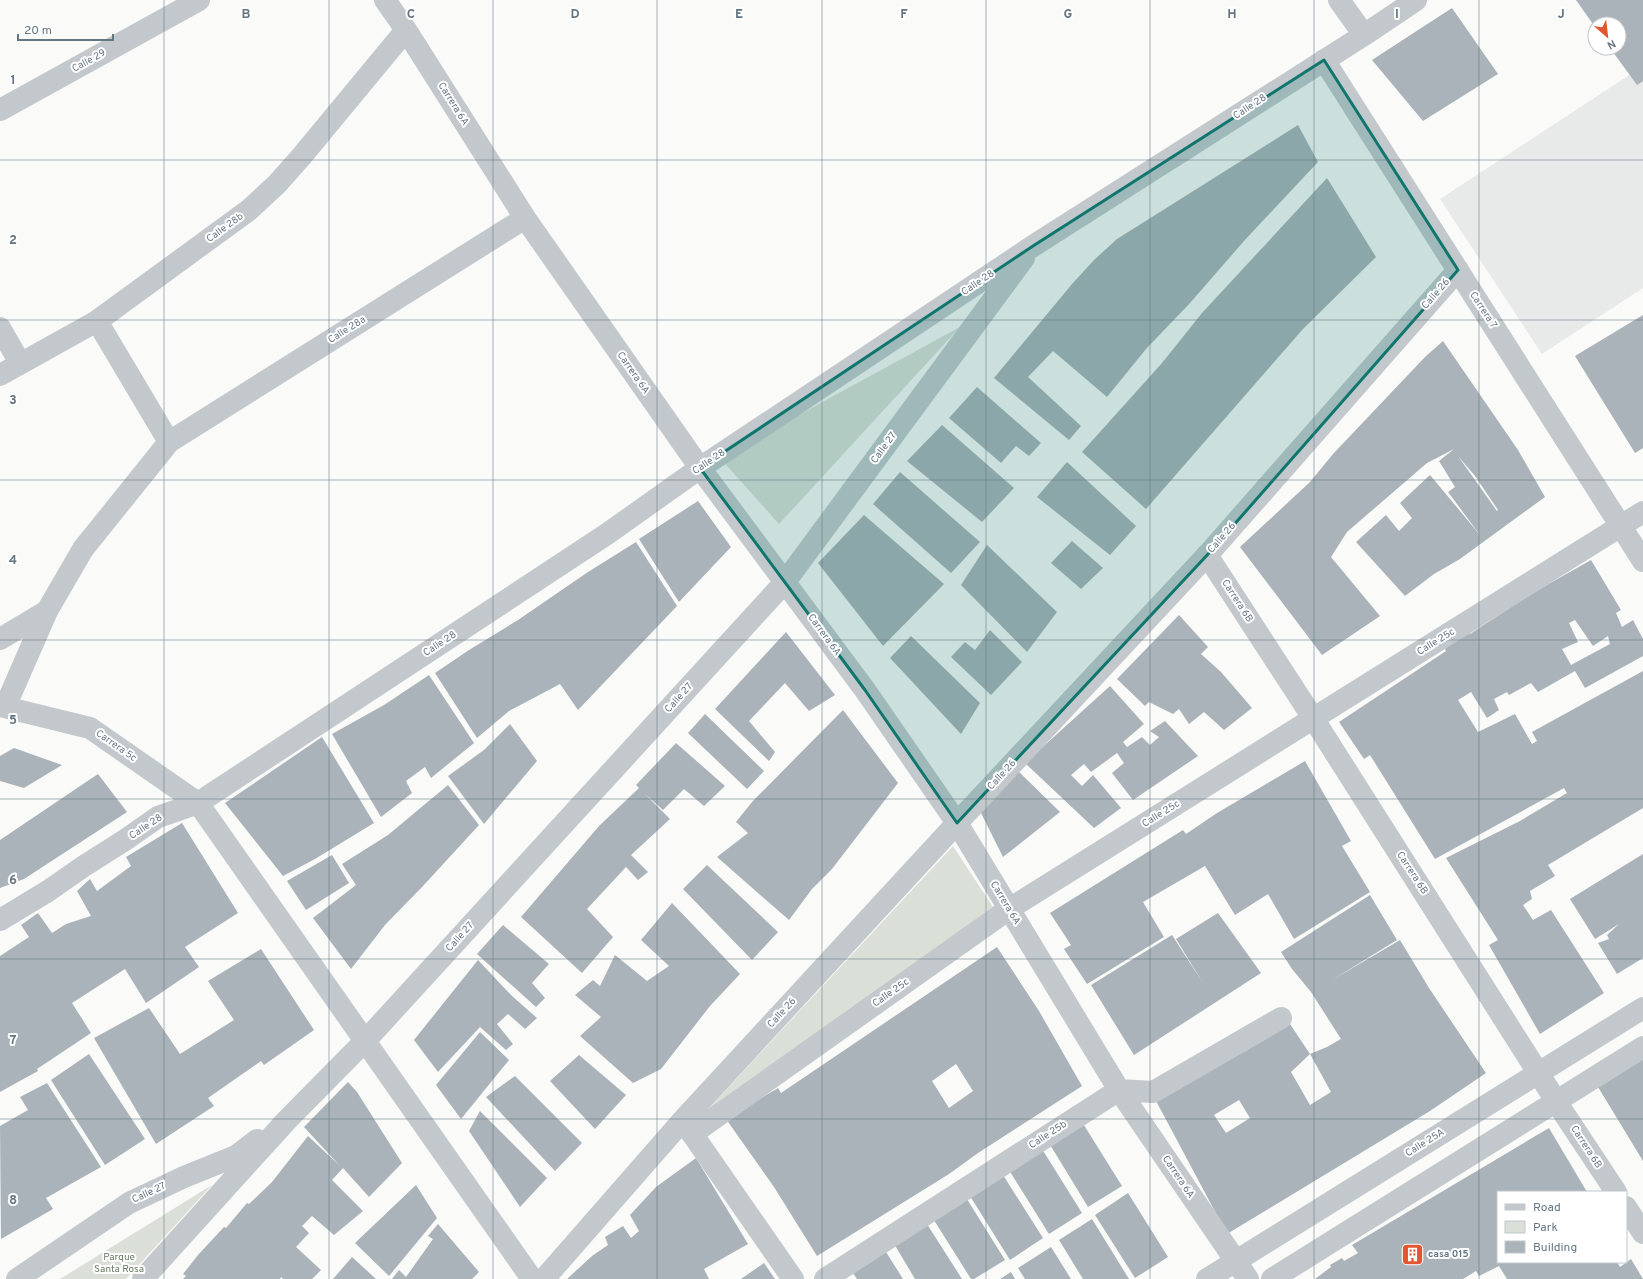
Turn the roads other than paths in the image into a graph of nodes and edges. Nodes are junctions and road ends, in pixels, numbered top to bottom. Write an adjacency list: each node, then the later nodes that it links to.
1 (199, 0): 8 (street, Calle 29)
2 (385, 0): 5 (street, Carrera 6A)
3 (1339, 0): 6 (street)
4 (1416, 0): 6 (street, Calle 28)
5 (406, 30): 9 (street, Carrera 6A); 12 (street, Calle 28b)
6 (1364, 35): 7 (street, Calle 28)
7 (1324, 60): 10 (street, Calle 28); 11 (street, Carrera 7)
8 (0, 110)
9 (525, 218): 16 (street, Calle 28a); 17 (street, Carrera 6A)
10 (1033, 246): 17 (street, Calle 28); 22 (street, Calle 27)
11 (1458, 270): 19 (street, Carrera 7); 20 (street, Calle 26)
12 (97, 321): 14 (street, Calle 28b); 16 (street)
13 (0, 328): 14 (street)
14 (20, 363): 15 (street, Calle 28b)
15 (0, 375)
16 (169, 442): 23 (street, Calle 28a)
17 (700, 468): 22 (street, Carrera 6A); 27 (street, Calle 28)
18 (1643, 512): 19 (street, Calle 25c)
19 (1622, 527): 21 (street, Carrera 7); 26 (street, Calle 25c)
20 (1207, 555): 26 (street, Carrera 6B); 28 (street, Calle 26)
21 (1643, 561)
22 (785, 582): 28 (street, Carrera 6A); 33 (street, Calle 27)
23 (47, 612): 24 (street); 25 (street, Calle 28a)
24 (0, 639)
25 (3, 706): 27 (street, Carrera 5c)
26 (1313, 718): 29 (street, Calle 25c); 35 (street, Carrera 6B)
27 (198, 803): 30 (street, Calle 28); 33 (street, Carrera 5c)
28 (957, 823): 29 (street, Carrera 6A); 39 (street, Calle 26)
29 (1009, 910): 36 (street, Carrera 6A); 39 (street, Calle 25c)
30 (0, 920)
31 (1643, 1008): 35 (street, Calle 25A)
32 (1281, 1018): 36 (street)
33 (366, 1040): 38 (street, Calle 27); 46 (street, Carrera 5c)
34 (1643, 1046): 37 (street)
35 (1539, 1072): 37 (street, Carrera 6B); 43 (street, Calle 25A)
36 (1119, 1090): 43 (street, Carrera 6A); 49 (street, Calle 25b)
37 (1556, 1101): 40 (street, Carrera 6B); 52 (street)
38 (287, 1120): 44 (street, Calle 27); 45 (street, Calle 27)
39 (687, 1127): 47 (street, Calle 26); 48 (street)
40 (1615, 1191)
41 (1627, 1209): 42 (street)
42 (1643, 1233)
43 (1236, 1261): 50 (street, Calle 25A); 51 (street, Carrera 6A)
44 (17, 1279)
45 (143, 1279)
46 (532, 1279)
47 (544, 1279)
48 (793, 1279)
49 (825, 1279)
50 (1207, 1279)
51 (1248, 1279)
52 (1272, 1279)

